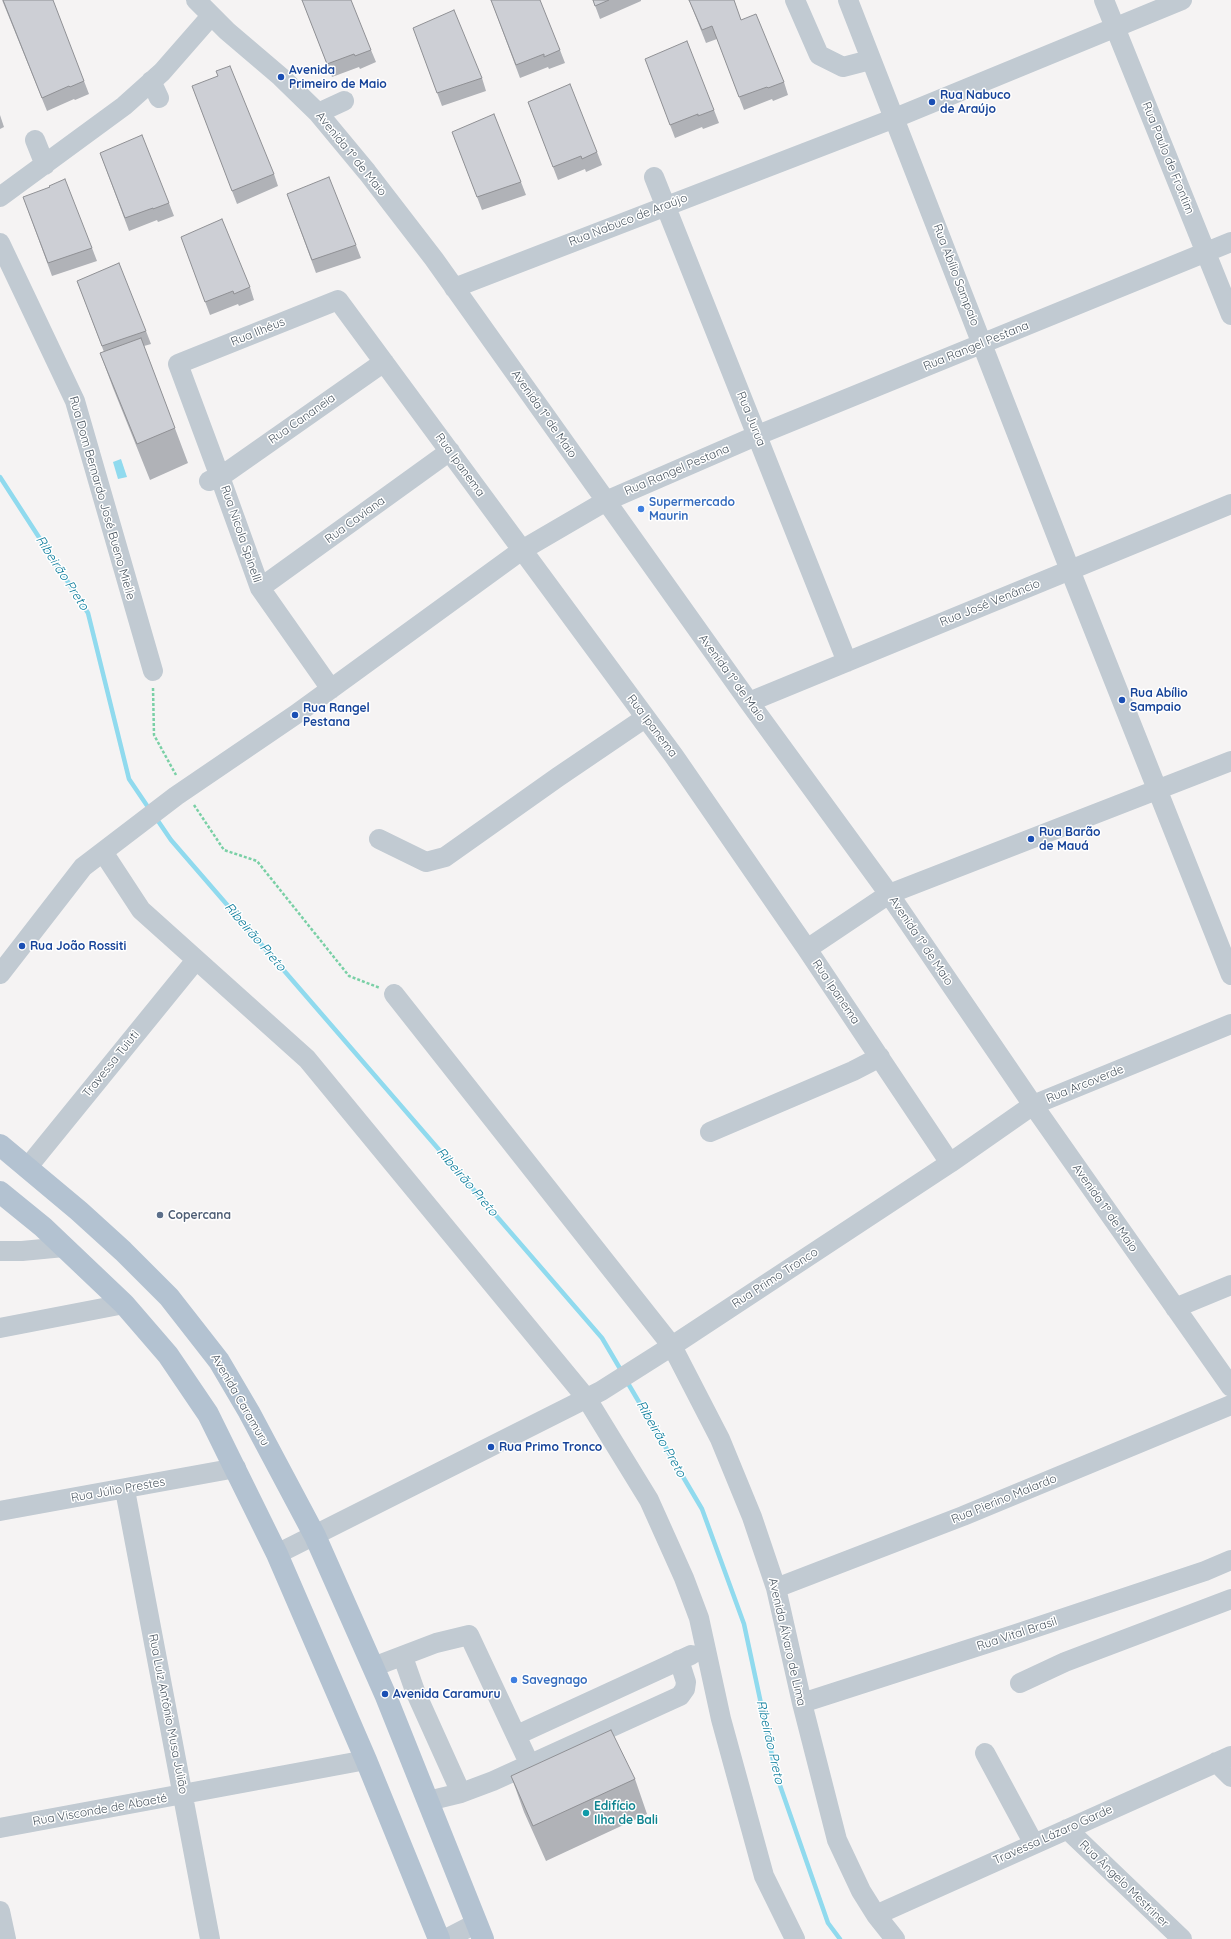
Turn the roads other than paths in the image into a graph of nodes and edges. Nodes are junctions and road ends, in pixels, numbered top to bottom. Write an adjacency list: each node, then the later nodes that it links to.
1 (196, 0): 6 (street, Avenida 1º de Maio)
2 (795, 0): 8 (street)
3 (849, 0): 8 (street, Rua Abílio Sampaio)
4 (1104, 0): 7 (street, Rua Paulo de Frontim)
5 (1182, 0): 7 (street, Rua Nabuco de Araújo)
6 (211, 16): 10 (street, Avenida 1º de Maio); 13 (street)
7 (1115, 28): 11 (street, Rua Nabuco de Araújo); 19 (street, Rua Paulo de Frontim)
8 (870, 60): 11 (street, Rua Abílio Sampaio)
9 (344, 102): 10 (street)
10 (318, 112): 20 (street, Avenida 1º de Maio)
11 (895, 118): 16 (street, Rua Nabuco de Araújo); 23 (street, Rua Abílio Sampaio)
12 (35, 140): 13 (street)
13 (45, 165): 15 (street)
14 (654, 177): 16 (street, Rua Jurua)
15 (0, 197)
16 (665, 206): 20 (street, Rua Nabuco de Araújo); 26 (street, Rua Jurua)
17 (1231, 242): 19 (street, Rua Rangel Pestana)
18 (0, 243): 35 (street, Rua Dom Bernardo José Bueno Mielle)
19 (1206, 252): 22 (street, Rua Paulo de Frontim); 23 (street, Rua Rangel Pestana)
20 (454, 288): 29 (street, Avenida 1º de Maio)
21 (338, 300): 24 (street, Rua Ipanema); 25 (street, Rua Ilhéus)
22 (1231, 316)
23 (982, 344): 26 (street, Rua Rangel Pestana); 32 (street, Rua Abílio Sampaio)
24 (384, 362): 27 (street, Rua Ipanema); 28 (street, Rua Cananeia)
25 (178, 364): 28 (street, Rua Nicola Spinelli)
26 (758, 435): 29 (street, Rua Rangel Pestana); 34 (street, Rua Jurua)
27 (450, 451): 31 (street, Rua Ipanema); 33 (street, Rua Caviana)
28 (215, 479): 33 (street, Rua Nicola Spinelli)
29 (606, 501): 31 (street, Rua Rangel Pestana); 37 (street, Avenida 1º de Maio)
30 (1231, 504): 32 (street, Rua José Venâncio)
31 (522, 550): 36 (street, Rua Rangel Pestana); 38 (street, Rua Ipanema)
32 (1070, 570): 34 (street, Rua José Venâncio); 40 (street, Rua Abílio Sampaio)
33 (260, 588): 36 (street, Rua Nicola Spinelli)
34 (847, 662): 37 (street, Rua José Venâncio)
35 (153, 671)
36 (331, 689): 42 (street, Rua Rangel Pestana)
37 (749, 702): 43 (street, Avenida 1º de Maio)
38 (645, 718): 41 (street); 44 (street, Rua Ipanema)
39 (1231, 761): 40 (street)
40 (1158, 790): 43 (street); 47 (street, Rua Abílio Sampaio)
41 (379, 839)
42 (103, 852): 45 (street); 46 (street)
43 (889, 894): 44 (street); 51 (street, Avenida 1º de Maio)
44 (807, 949): 50 (street, Rua Ipanema)
45 (196, 960): 55 (street, Travessa Tuiuti); 65 (street)
46 (0, 974)
47 (1231, 975)
48 (394, 994): 63 (street, Avenida Álvaro de Lima)
49 (1231, 1024): 51 (street, Rua Arcoverde)
50 (880, 1057): 52 (street); 54 (street, Rua Ipanema)
51 (1033, 1105): 54 (street, Rua Arcoverde); 61 (street, Avenida 1º de Maio)
52 (710, 1132)
53 (0, 1146): 55 (main road, Avenida Caramuru)
54 (950, 1163): 63 (street, Rua Primo Tronco)
55 (27, 1168): 70 (main road, Avenida Caramuru)
56 (0, 1192): 57 (main road)
57 (64, 1247): 58 (street); 60 (main road)
58 (0, 1251)
59 (1231, 1285): 61 (street)
60 (124, 1304): 62 (street); 67 (main road)
61 (1175, 1308): 64 (street, Avenida 1º de Maio)
62 (0, 1328)
63 (672, 1346): 65 (street, Rua Primo Tronco); 73 (street, Avenida Álvaro de Lima)
64 (1231, 1387)
65 (594, 1395): 70 (street, Rua Primo Tronco); 75 (street)
66 (1231, 1405): 73 (street, Rua Pierino Malardo)
67 (236, 1468): 68 (street, Rua Júlio Prestes); 71 (main road)
68 (125, 1490): 69 (street, Rua Júlio Prestes); 88 (street, Rua Luiz Antônio Musa Julião)
69 (0, 1511)
70 (315, 1536): 71 (street, Rua Primo Tronco); 78 (main road, Avenida Caramuru)
71 (277, 1554): 84 (main road)
72 (1231, 1560): 80 (street, Rua Vital Brasil)
73 (776, 1588): 80 (street, Avenida Álvaro de Lima)
74 (1231, 1599): 79 (street)
75 (706, 1649): 77 (street); 100 (street)
76 (402, 1657): 78 (street); 81 (street); 87 (street)
77 (679, 1660): 81 (street); 85 (street)
78 (373, 1667): 89 (main road, Avenida Caramuru)
79 (1020, 1683)
80 (802, 1703): 94 (street, Avenida Álvaro de Lima)
81 (517, 1735): 85 (street)
82 (985, 1753): 92 (street)
83 (1224, 1759): 86 (street); 91 (street, Travessa Lázaro Garde)
84 (366, 1760): 88 (street, Rua Visconde de Abaeté); 98 (main road)
85 (529, 1764): 87 (street)
86 (1231, 1777)
87 (461, 1793): 89 (street)
88 (184, 1795): 90 (street, Rua Visconde de Abaeté); 97 (street, Rua Luiz Antônio Musa Julião)
89 (428, 1801): 95 (main road, Avenida Caramuru)
90 (0, 1828)
91 (1067, 1829): 92 (street, Travessa Lázaro Garde); 102 (street, Rua Ângelo Mestriner)
92 (1034, 1844): 94 (street, Travessa Lázaro Garde)
93 (0, 1911): 96 (street)
94 (876, 1915): 101 (street, Avenida Álvaro de Lima)
95 (480, 1931): 99 (street)
96 (6, 1939)
97 (210, 1939)
98 (439, 1939)
99 (446, 1939)
100 (795, 1939)
101 (895, 1939)
102 (1182, 1939)

